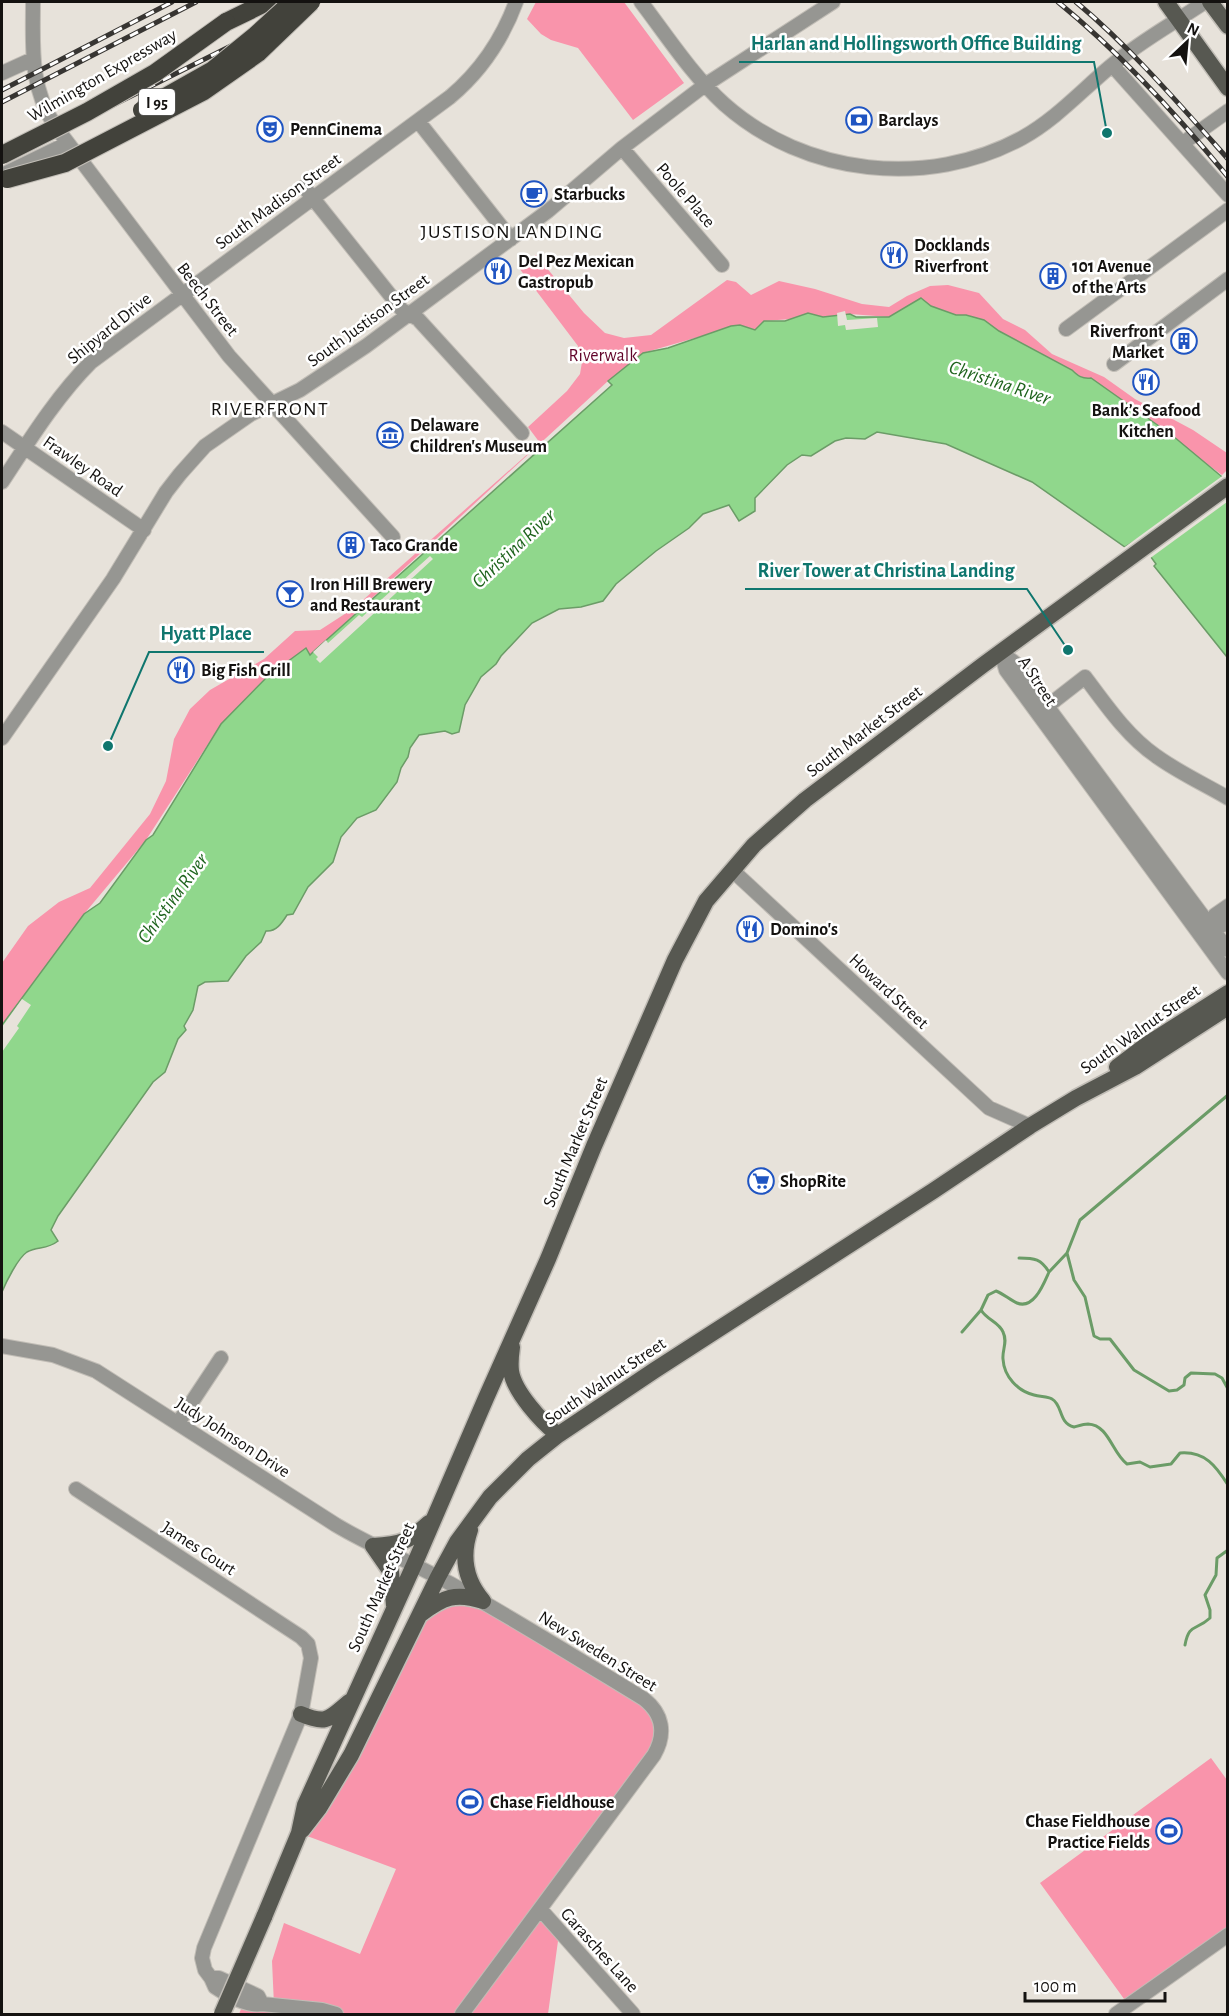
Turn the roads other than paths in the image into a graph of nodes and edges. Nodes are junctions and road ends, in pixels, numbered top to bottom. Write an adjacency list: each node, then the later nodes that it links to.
1 (33, 2): 15 (street, Beech Street)
2 (247, 2): 13 (highway, Wilmington Expressway / I 95)
3 (267, 2): 13 (highway)
4 (292, 2): 26 (highway, I 95, bridge)
5 (312, 2): 26 (highway, bridge)
6 (641, 2): 18 (street)
7 (833, 2): 18 (street, South Justison Street)
8 (1166, 2): 12 (main road)
9 (1204, 2): 12 (street)
10 (1210, 2): 14 (main road)
11 (516, 3): 21 (street, South Madison Street)
12 (1178, 20): 16 (street); 19 (main road)
13 (226, 22): 25 (highway, Wilmington Expressway / I 95, bridge)
14 (1227, 26)
15 (33, 59): 17 (street); 22 (street, Beech Street)
16 (1112, 65): 18 (street); 23 (street)
17 (2, 73)
18 (705, 85): 24 (street, South Justison Street)
19 (1227, 88)
20 (1227, 111): 23 (street)
21 (418, 121): 29 (street, South Madison Street); 31 (street)
22 (68, 143): 26 (street); 34 (street, Beech Street)
23 (1183, 143): 28 (street)
24 (622, 148): 31 (street, South Justison Street); 32 (street, Poole Place)
25 (2, 155)
26 (3, 179)
27 (304, 187): 29 (street)
28 (1227, 195)
29 (312, 198): 34 (street, South Madison Street); 35 (street)
30 (1227, 210): 36 (street)
31 (511, 238): 35 (street, South Justison Street)
32 (722, 265)
33 (1227, 279): 37 (street)
34 (181, 295): 38 (street, Beech Street); 41 (street, Shipyard Drive)
35 (409, 314): 38 (street, South Justison Street); 40 (street)
36 (1066, 329)
37 (1114, 364)
38 (271, 404): 44 (street, South Justison Street); 45 (street, Beech Street)
39 (2, 432): 41 (street, Frawley Road)
40 (522, 433)
41 (24, 448): 42 (street, Shipyard Drive); 44 (street, Frawley Road)
42 (2, 482)
43 (1227, 486): 46 (main road, South Market Street)
44 (144, 530): 48 (street, South Justison Street)
45 (393, 537)
46 (1001, 652): 47 (street, A Street); 50 (main road, South Market Street)
47 (1042, 710): 49 (street); 53 (street, A Street); 54 (street, A Street)
48 (2, 738)
49 (1227, 798)
50 (732, 870): 60 (street, Howard Street); 61 (main road, South Market Street)
51 (1227, 906): 53 (street)
52 (1227, 921): 53 (street)
53 (1210, 927): 54 (street); 55 (street, A Street)
54 (1194, 928): 56 (street, A Street)
55 (1227, 950)
56 (1227, 973)
57 (1227, 993): 59 (main road, South Walnut Street)
58 (1227, 1007): 59 (main road, South Walnut Street)
59 (1076, 1098): 60 (main road, South Walnut Street)
60 (1030, 1126): 65 (main road, South Walnut Street)
61 (513, 1337): 65 (main road); 68 (main road, South Market Street)
62 (2, 1346): 64 (street, Judy Johnson Drive)
63 (220, 1358): 64 (street)
64 (178, 1423): 69 (street, Judy Johnson Drive)
65 (558, 1435): 67 (main road, South Walnut Street)
66 (76, 1489): 76 (street, James Court)
67 (474, 1518): 71 (main road, South Walnut Street); 72 (main road)
68 (432, 1521): 69 (main road); 70 (main road, South Market Street)
69 (373, 1546): 70 (street, Judy Johnson Drive); 73 (main road)
70 (414, 1565): 71 (street, Judy Johnson Drive); 73 (main road, South Market Street)
71 (438, 1577): 72 (street, New Sweden Street); 74 (main road, South Walnut Street)
72 (483, 1602): 74 (main road); 78 (street, New Sweden Street)
73 (394, 1606): 75 (main road, South Market Street)
74 (420, 1615): 77 (main road, South Walnut Street)
75 (352, 1700): 76 (main road); 77 (main road, South Market Street)
76 (301, 1714): 81 (street)
77 (299, 1833): 80 (main road, South Market Street, bridge)
78 (541, 1910): 82 (street); 83 (street, Garasches Lane)
79 (1227, 1935): 84 (street)
80 (222, 2014)
81 (336, 2014)
82 (462, 2014)
83 (633, 2014)
84 (1116, 2014)

